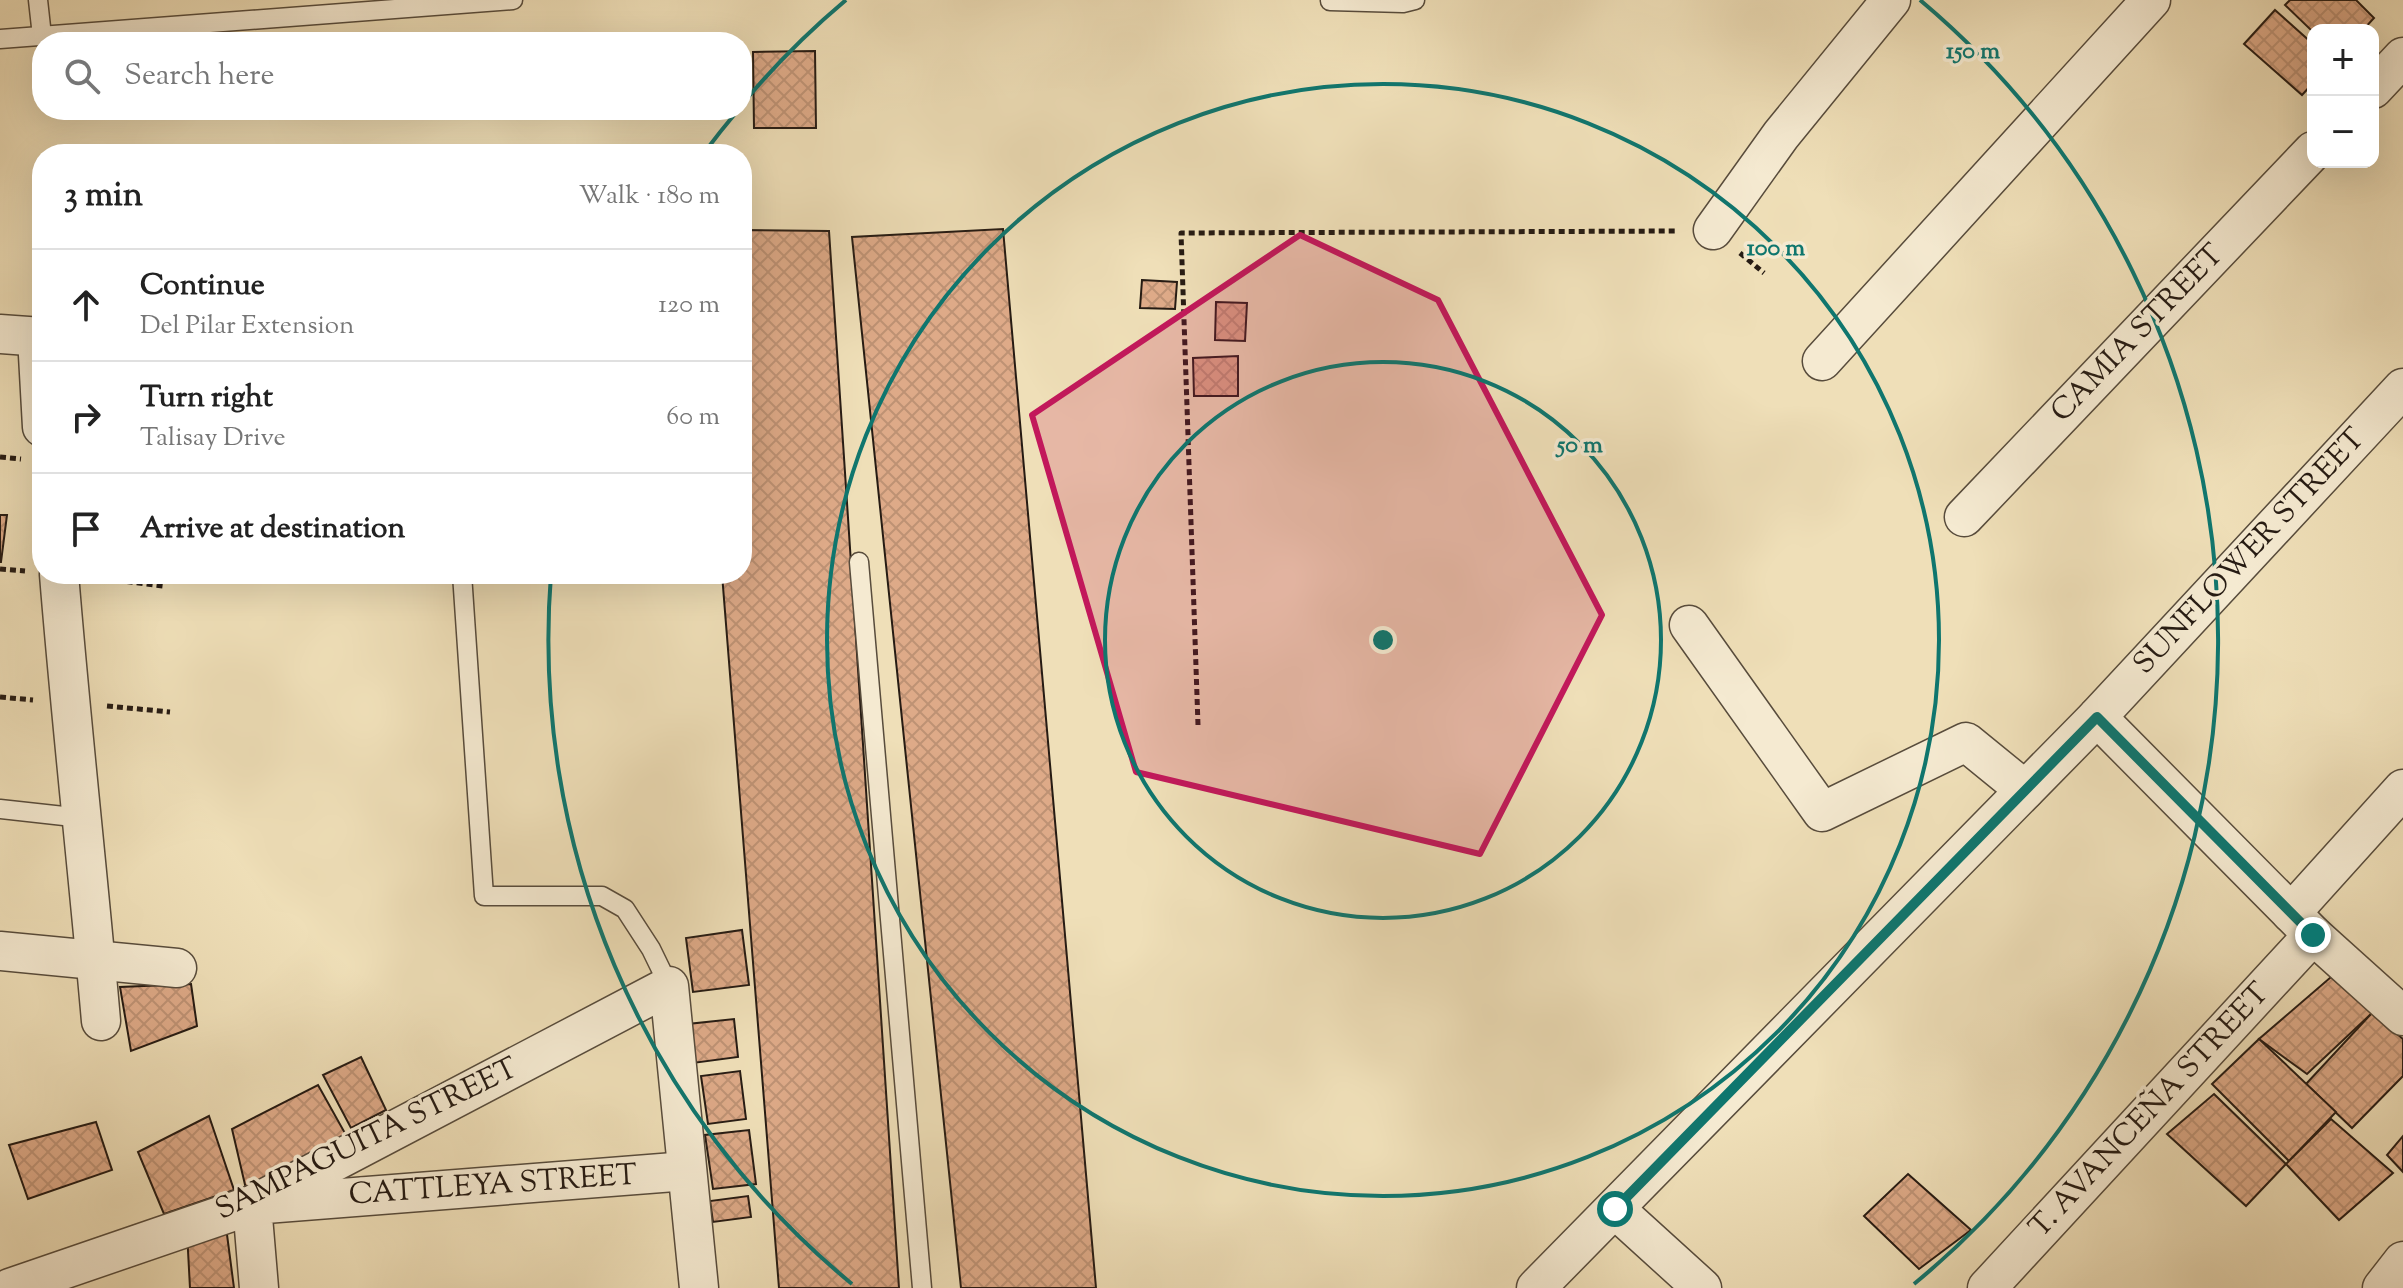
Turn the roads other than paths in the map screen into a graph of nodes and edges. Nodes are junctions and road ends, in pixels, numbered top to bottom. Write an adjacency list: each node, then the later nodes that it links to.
1 (38, 0): 8 (lane)
2 (513, 0): 9 (lane)
3 (1321, 0): 4 (lane)
4 (1331, 0): 5 (lane)
5 (1415, 0)
6 (1891, 0): 15 (street)
7 (2151, 0): 17 (street)
8 (42, 32)
9 (94, 32)
10 (32, 37): 11 (lane)
11 (0, 39)
12 (2403, 57): 13 (street)
13 (2379, 83)
14 (2307, 157): 20 (street, CAMIA STREET)
15 (1713, 230)
16 (26, 336): 18 (street)
17 (1822, 361)
18 (32, 370)
19 (2403, 388): 25 (street, SUNFLOWER STREET)
20 (1964, 517)
21 (859, 562): 44 (lane)
22 (60, 584): 29 (street)
23 (463, 584): 34 (lane)
24 (1689, 625): 27 (street)
25 (2097, 717): 27 (street, SUNFLOWER STREET); 30 (street)
26 (2403, 789): 30 (street)
27 (2025, 790): 39 (street, SUNFLOWER STREET)
28 (0, 809): 29 (lane)
29 (82, 818): 32 (street)
30 (2302, 924): 35 (street); 47 (street, T. AVANCEÑA STREET)
31 (0, 951): 32 (street)
32 (96, 959): 33 (street); 36 (street)
33 (177, 968)
34 (669, 986): 37 (street); 38 (street, SAMPAGUITA STREET)
35 (2403, 1016)
36 (101, 1021)
37 (687, 1171): 38 (street, CATTLEYA STREET); 43 (street)
38 (252, 1205): 41 (street, SAMPAGUITA STREET); 42 (street)
39 (1615, 1209): 45 (street, SUNFLOWER STREET); 46 (street)
40 (2403, 1261): 48 (street)
41 (10, 1288)
42 (259, 1288)
43 (699, 1288)
44 (922, 1288)
45 (1536, 1288)
46 (1702, 1288)
47 (1987, 1288)
48 (2382, 1288)

